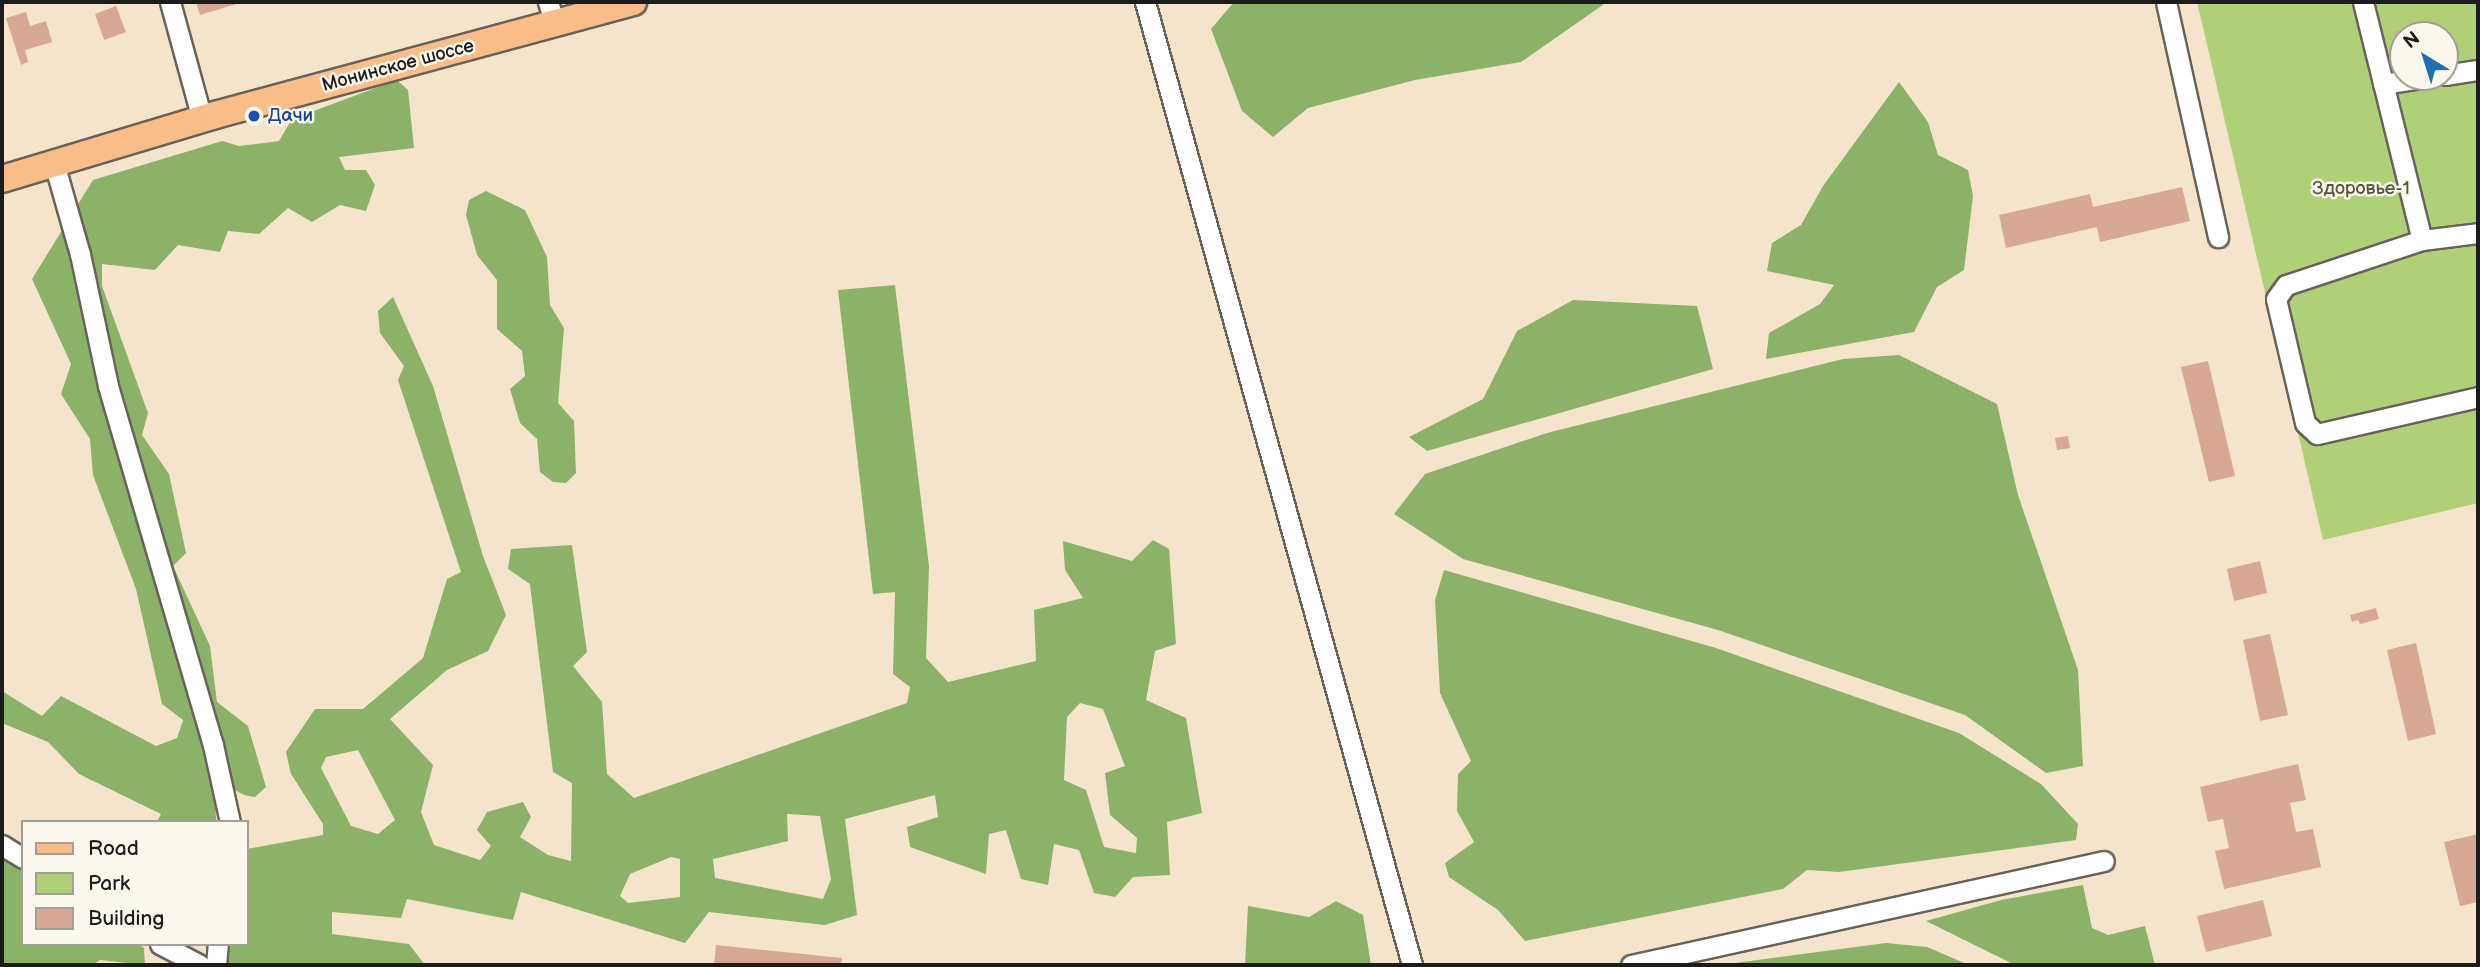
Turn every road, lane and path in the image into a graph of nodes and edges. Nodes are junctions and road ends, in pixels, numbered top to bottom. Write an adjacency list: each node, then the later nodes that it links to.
1 (170, 2): 11 (street)
2 (633, 2): 6 (main road, Монинское шоссе)
3 (1145, 2): 26 (street)
4 (2166, 2): 15 (street)
5 (2363, 2): 10 (street)
6 (552, 12): 11 (main road, Монинское шоссе)
7 (2478, 70): 8 (street)
8 (2459, 73)
9 (2389, 82): 10 (street)
10 (2383, 83): 16 (street)
11 (202, 119): 12 (main road, Монинское шоссе)
12 (54, 163): 13 (main road, Монинское шоссе); 18 (street)
13 (2, 179)
14 (2478, 233): 16 (street)
15 (2218, 237)
16 (2422, 240): 17 (street)
17 (2478, 397)
18 (230, 820)
19 (2, 845): 20 (street)
20 (21, 857)
21 (2104, 860): 27 (street)
22 (164, 946): 24 (street)
23 (218, 946): 25 (street)
24 (200, 965)
25 (216, 965)
26 (1412, 965)
27 (1631, 965)

